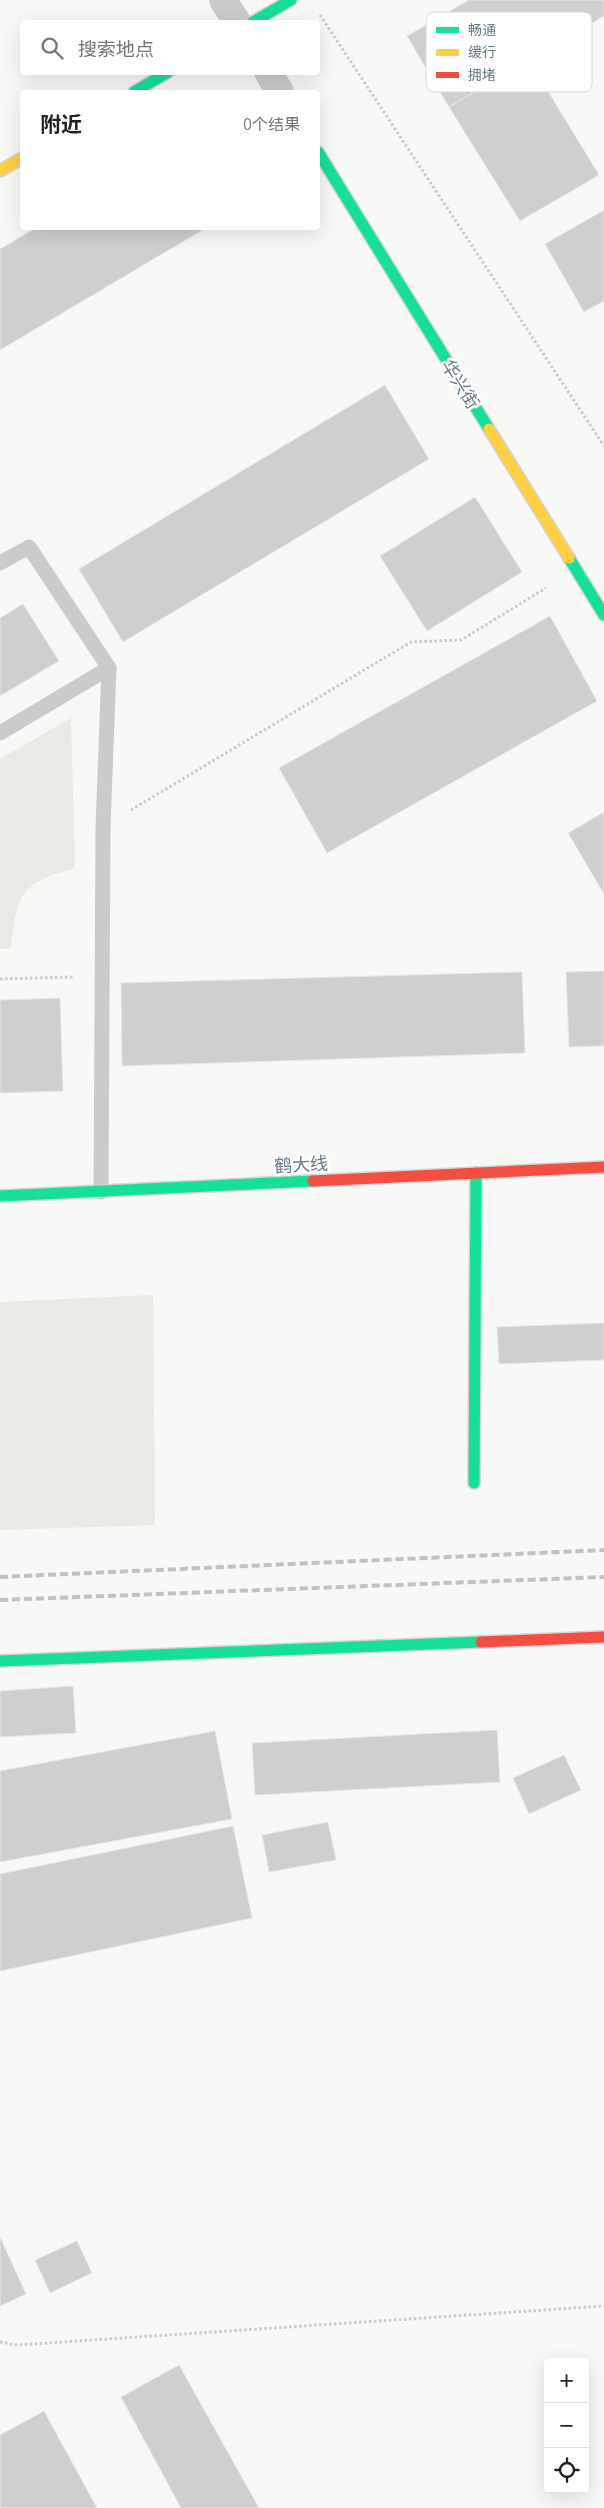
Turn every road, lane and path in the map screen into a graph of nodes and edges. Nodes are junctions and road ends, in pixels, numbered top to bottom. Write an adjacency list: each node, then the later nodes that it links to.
1 (223, 0): 4 (street)
2 (291, 0): 5 (main road)
3 (316, 8): 13 (path)
4 (236, 20)
5 (256, 20)
6 (163, 75): 8 (main road)
7 (270, 75): 9 (street)
8 (137, 90)
9 (279, 90)
10 (320, 155): 15 (main road, 华兴街)
11 (20, 159): 12 (main road)
12 (0, 171)
13 (604, 446)
14 (0, 563): 17 (lane)
15 (576, 570): 16 (main road, 华兴街); 19 (path)
16 (604, 615)
17 (108, 668): 18 (lane); 19 (lane)
18 (0, 733)
19 (103, 827): 20 (lane)
20 (102, 977): 21 (path); 24 (lane)
21 (0, 979)
22 (604, 1167): 23 (main road, 鹤大线)
23 (476, 1173): 24 (main road, 鹤大线); 26 (main road)
24 (101, 1192): 25 (main road, 鹤大线)
25 (0, 1196)
26 (474, 1483)
27 (604, 1637): 28 (main road)
28 (0, 1662)
29 (604, 2306): 30 (path)
30 (0, 2342)

